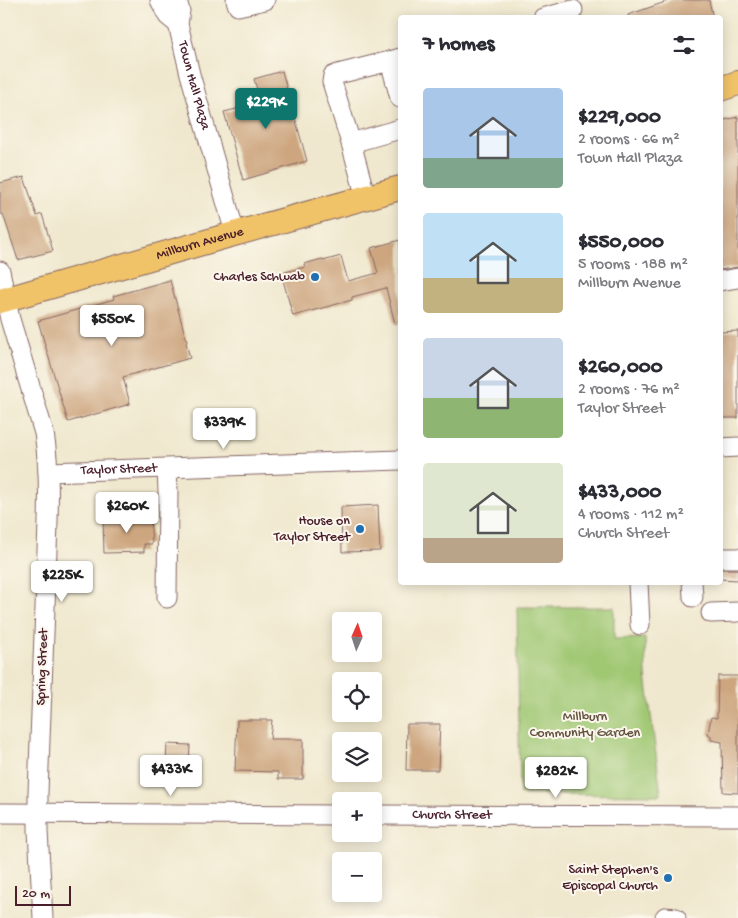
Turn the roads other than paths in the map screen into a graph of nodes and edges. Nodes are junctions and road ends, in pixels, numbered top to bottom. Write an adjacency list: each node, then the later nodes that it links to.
1 (160, 0): 7 (street, Town Hall Plaza)
2 (177, 0): 7 (street, Town Hall Plaza)
3 (236, 0): 4 (street)
4 (265, 0)
5 (573, 10): 6 (street)
6 (554, 15)
7 (178, 24): 16 (street, Town Hall Plaza)
8 (395, 59): 9 (street); 13 (street)
9 (398, 82)
10 (738, 83): 11 (main road)
11 (723, 88)
12 (398, 130): 13 (street)
13 (351, 143): 15 (street)
14 (398, 189): 15 (main road, Millburn Avenue)
15 (366, 198): 16 (main road, Millburn Avenue)
16 (235, 233): 20 (main road, Millburn Avenue)
17 (0, 271): 20 (street, Spring Street)
18 (738, 278): 19 (street)
19 (723, 280)
20 (3, 300): 25 (street, Spring Street)
21 (738, 447): 22 (street)
22 (723, 448)
23 (398, 460): 24 (street, Taylor Street)
24 (167, 468): 25 (street, Taylor Street); 29 (street)
25 (48, 472): 34 (street, Spring Street)
26 (723, 558): 27 (street)
27 (738, 558)
28 (638, 585): 32 (street)
29 (167, 598)
30 (738, 612): 31 (street)
31 (711, 613)
32 (640, 625)
33 (0, 813): 34 (street)
34 (38, 814): 35 (street); 38 (street, Spring Street)
35 (332, 815)
36 (382, 815): 37 (street, Church Street)
37 (738, 816)
38 (43, 918)

